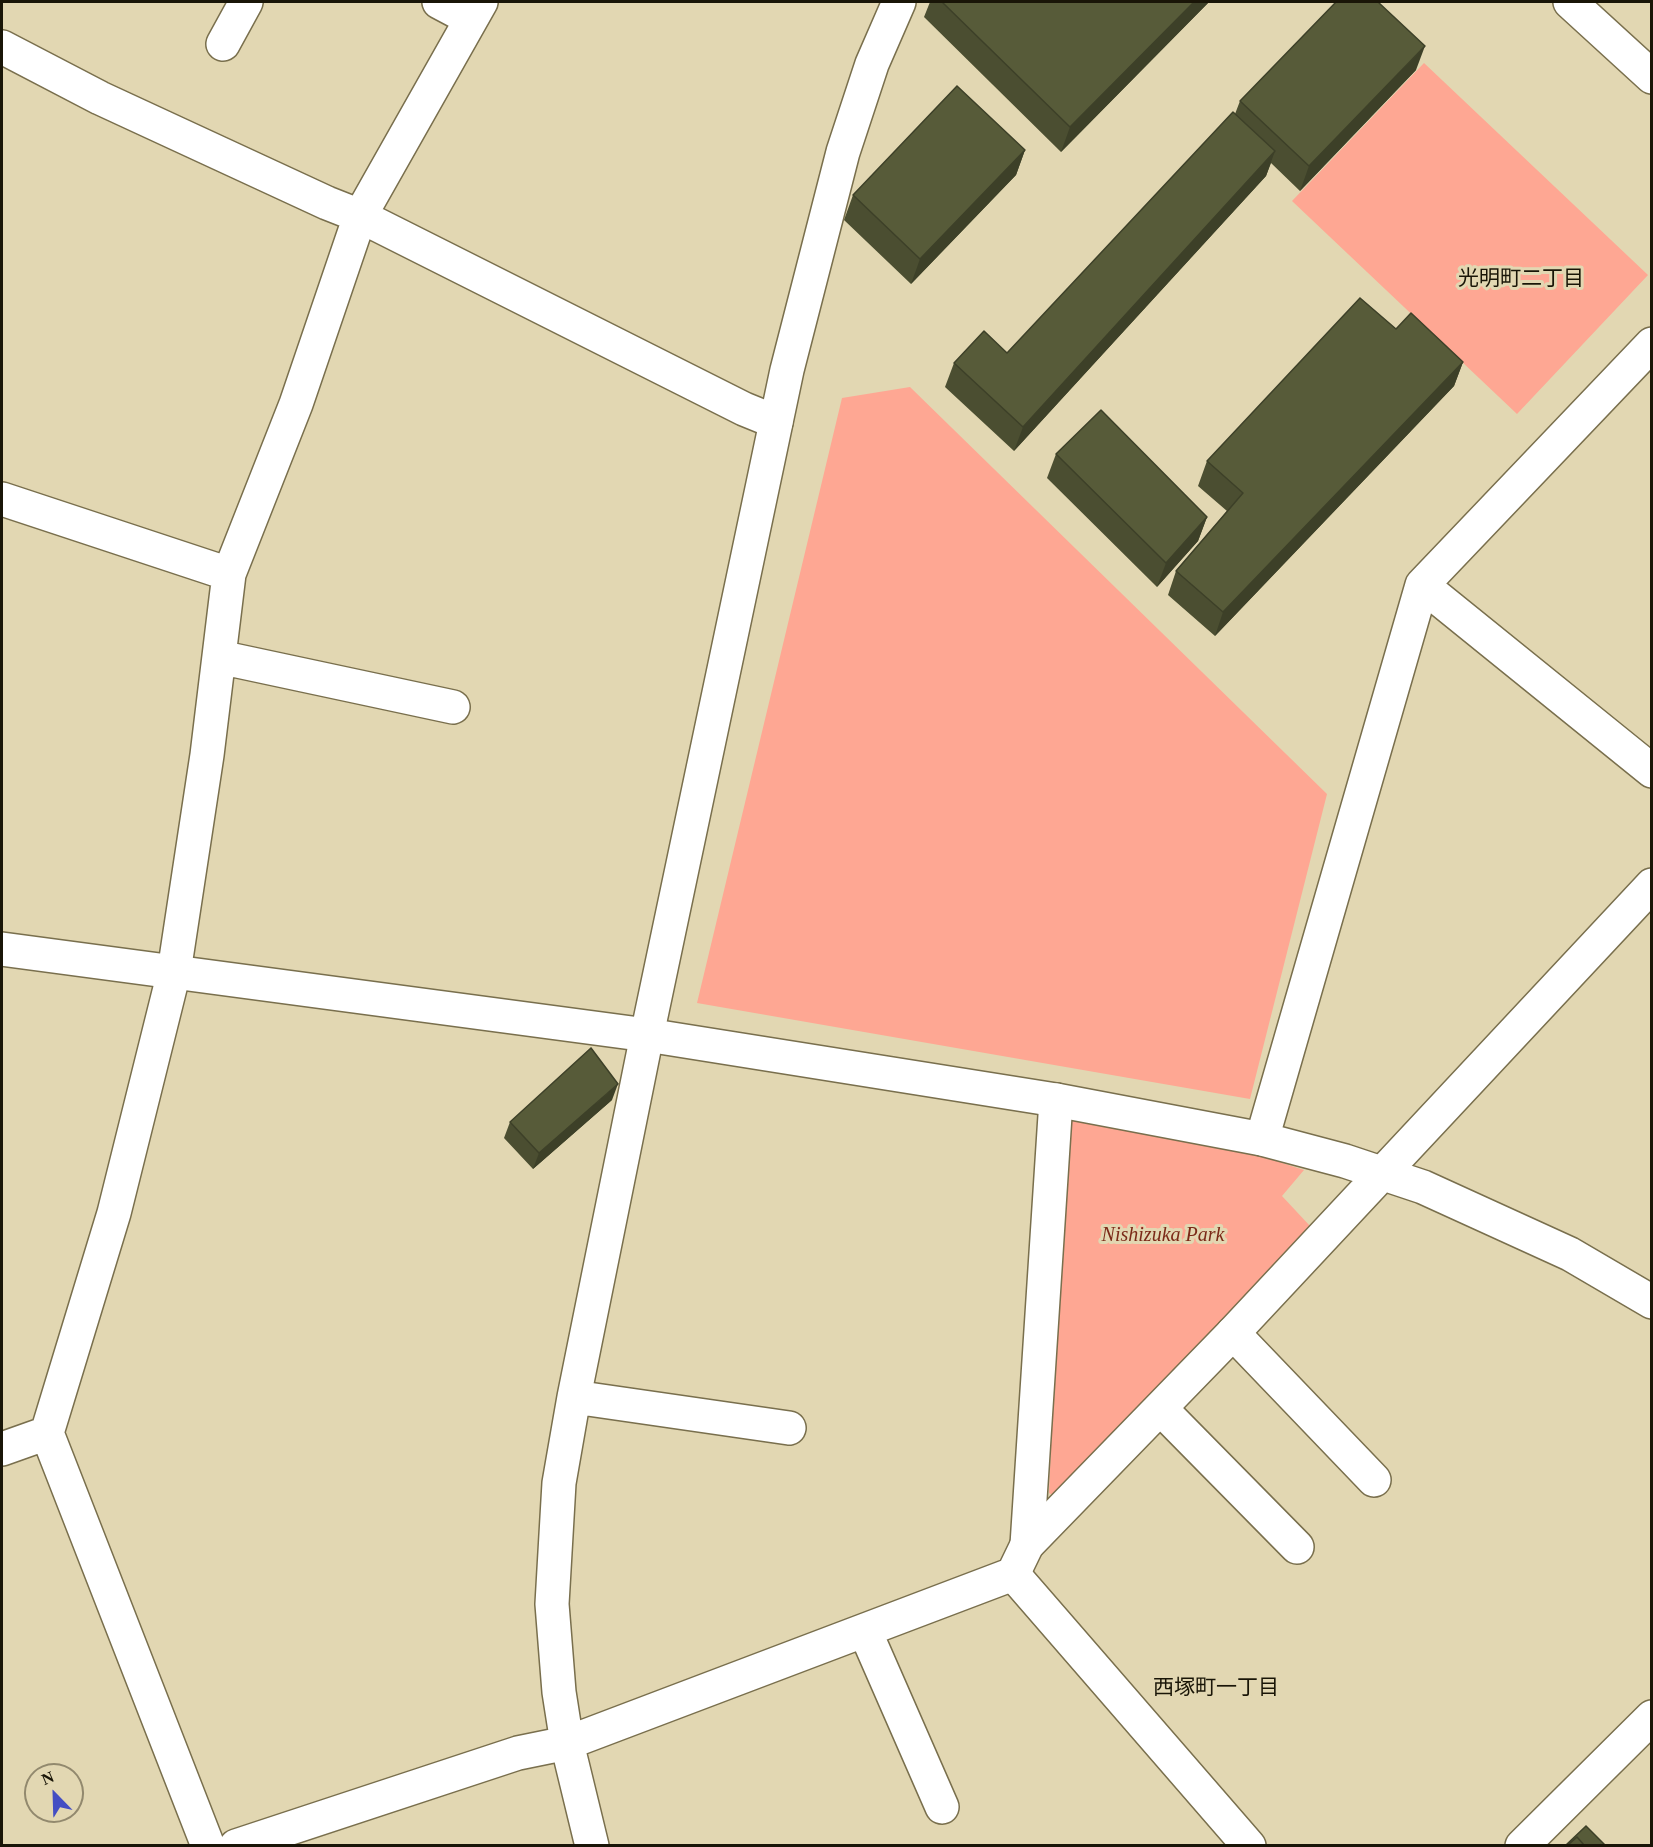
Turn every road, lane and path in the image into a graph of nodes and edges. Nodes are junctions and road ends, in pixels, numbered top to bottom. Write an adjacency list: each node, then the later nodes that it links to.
1 (246, 2): 6 (street)
2 (440, 2): 5 (street)
3 (899, 2): 11 (street)
4 (1570, 2): 8 (street)
5 (476, 10): 9 (street)
6 (222, 44)
7 (2, 47): 9 (street)
8 (1652, 77)
9 (360, 216): 11 (street); 13 (street)
10 (1652, 344): 14 (street)
11 (776, 422): 21 (street)
12 (2, 499): 13 (street)
13 (229, 574): 15 (street)
14 (1422, 585): 17 (street); 23 (street)
15 (219, 657): 16 (street); 20 (street)
16 (453, 707)
17 (1652, 771)
18 (1652, 885): 24 (street)
19 (2, 949): 20 (street)
20 (174, 972): 21 (street); 30 (street)
21 (647, 1035): 22 (street); 27 (street)
22 (1056, 1100): 23 (street); 34 (street)
23 (1262, 1139): 24 (street)
24 (1382, 1174): 25 (street); 26 (street)
25 (1652, 1302)
26 (1233, 1334): 28 (street); 32 (street)
27 (574, 1397): 29 (street); 37 (street)
28 (1161, 1409): 33 (street); 34 (street)
29 (789, 1428)
30 (47, 1433): 31 (street); 39 (street)
31 (2, 1449)
32 (1374, 1480)
33 (1297, 1547)
34 (1020, 1559): 35 (street); 42 (street)
35 (865, 1631): 37 (street); 38 (street)
36 (1652, 1717): 43 (street)
37 (567, 1743): 40 (street); 41 (street)
38 (942, 1807)
39 (207, 1845)
40 (236, 1845)
41 (592, 1845)
42 (1249, 1845)
43 (1521, 1845)

